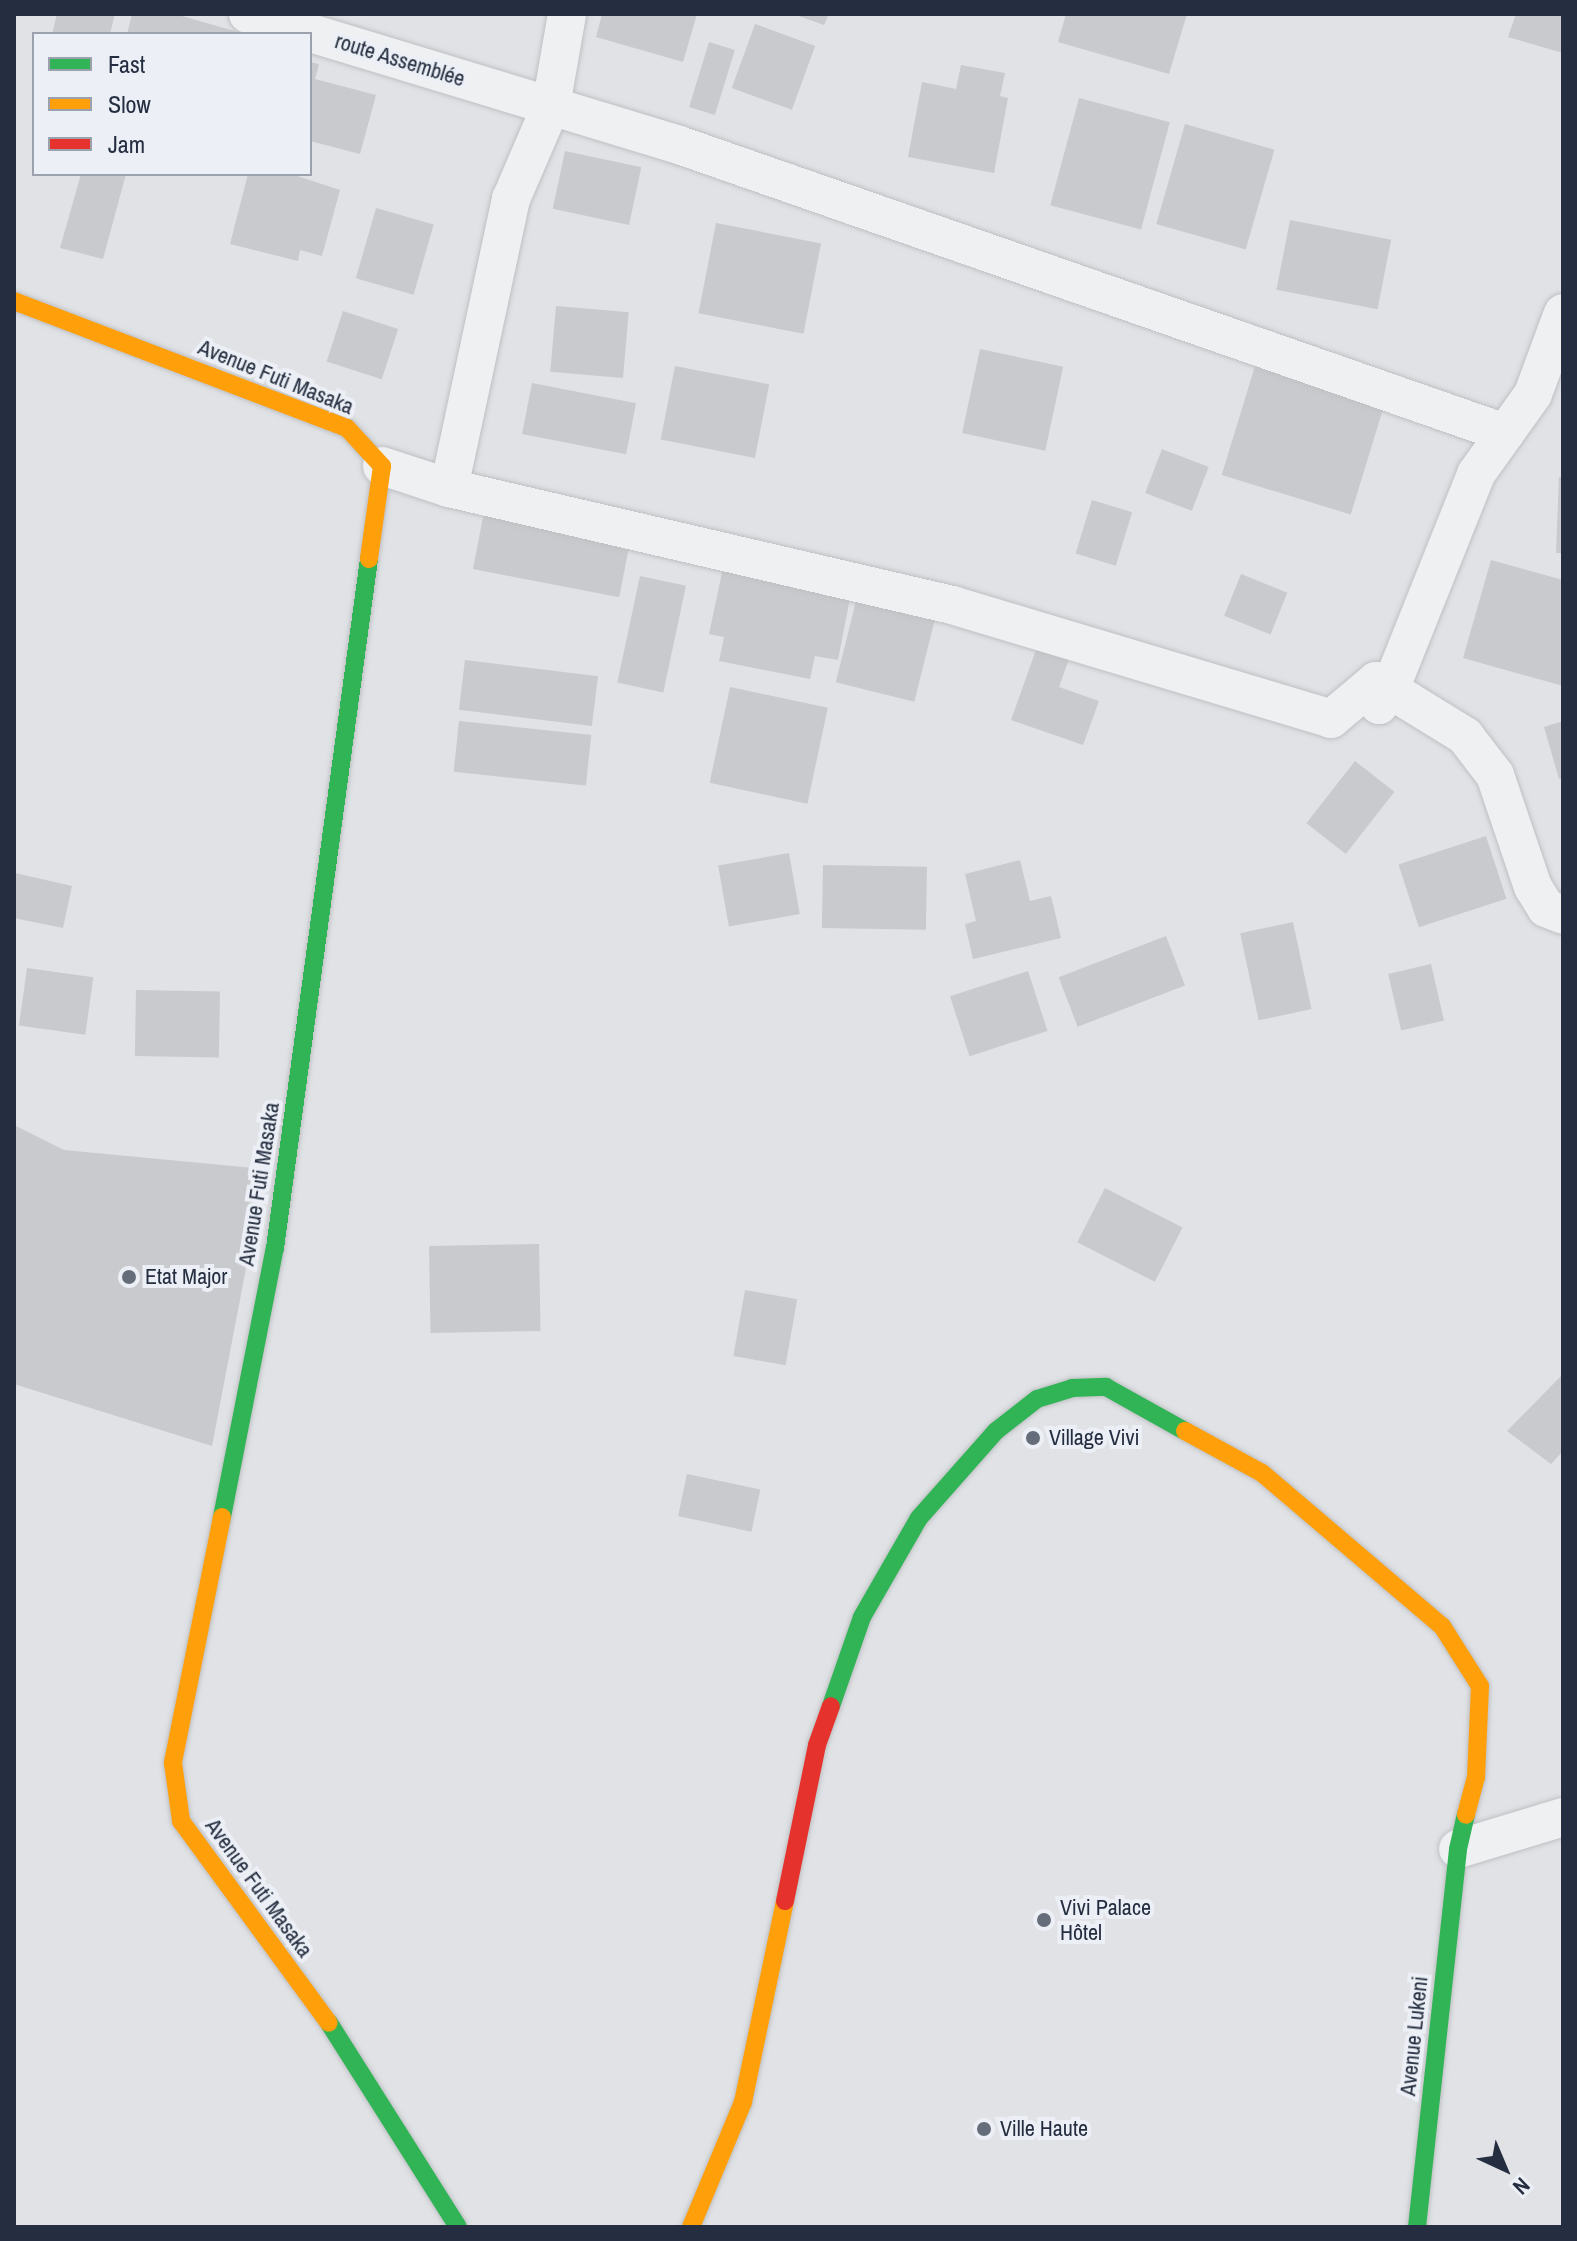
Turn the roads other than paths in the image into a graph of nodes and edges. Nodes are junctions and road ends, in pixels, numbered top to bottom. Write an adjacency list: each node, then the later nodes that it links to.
1 (248, 14): 3 (street, route Assemblée)
2 (567, 14): 5 (street)
3 (307, 32)
4 (312, 33): 5 (street, route Assemblée)
5 (551, 106): 8 (street, route Assemblée); 10 (street)
6 (14, 301): 9 (street, Avenue Futi Masaka)
7 (1563, 313): 8 (street)
8 (1505, 433): 11 (street)
9 (382, 466): 10 (street); 15 (street, Avenue Futi Masaka)
10 (449, 488): 11 (street)
11 (1382, 685): 12 (street)
12 (1563, 915)
13 (1563, 1817): 14 (street)
14 (1458, 1849): 16 (street, Avenue Lukeni); 17 (street, Avenue Lukeni)
15 (458, 2227)
16 (691, 2227)
17 (1417, 2227)

